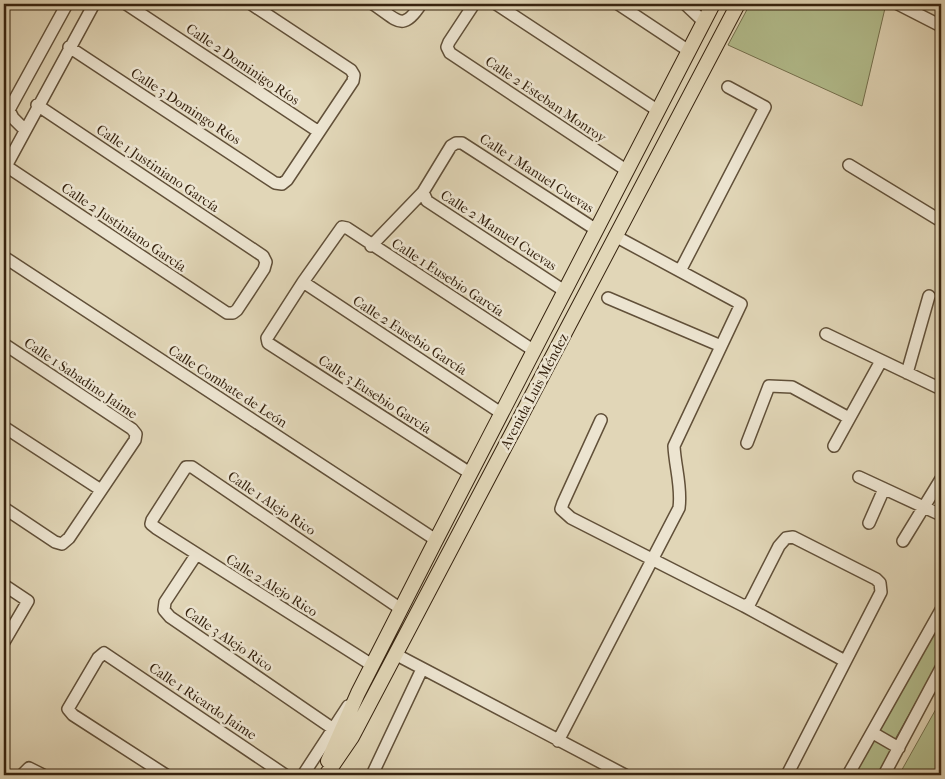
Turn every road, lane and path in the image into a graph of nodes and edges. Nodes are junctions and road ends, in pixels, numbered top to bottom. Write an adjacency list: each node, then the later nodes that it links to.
1 (67, 4): 14 (street)
2 (94, 4): 17 (street)
3 (126, 4): 25 (street, Calle 2 Dominigo Ríos)
4 (251, 4): 25 (street)
5 (373, 4): 6 (street)
6 (421, 4)
7 (474, 4): 28 (street, Calle 2 Esteban Monroy)
8 (496, 4): 22 (street)
9 (618, 4): 19 (street)
10 (685, 4): 15 (street)
11 (713, 4): 15 (main road, Avenida Luis Méndez)
12 (738, 4): 32 (main road, Avenida Luis Méndez)
13 (898, 4): 16 (street)
14 (59, 19): 17 (street); 23 (street)
15 (704, 22): 19 (main road, Avenida Luis Méndez)
16 (941, 26)
17 (78, 32): 18 (street)
18 (69, 47): 21 (street); 25 (street, Calle 3 Domingo Ríos)
19 (689, 51): 22 (main road, Avenida Luis Méndez)
20 (728, 87): 35 (street)
21 (37, 105): 24 (street); 40 (street, Calle 1 Justiniano García)
22 (657, 110): 28 (main road, Avenida Luis Méndez)
23 (6, 115): 24 (street)
24 (24, 129): 27 (street)
25 (319, 132)
26 (849, 165): 30 (street)
27 (5, 168): 40 (street, Calle 2 Justiniano García)
28 (626, 170): 31 (main road, Avenida Luis Méndez)
29 (423, 192): 31 (street, Calle 1 Manuel Cuevas); 33 (street); 37 (street, Calle 2 Manuel Cuevas)
30 (941, 221)
31 (595, 229): 37 (main road, Avenida Luis Méndez)
32 (615, 236): 35 (street); 73 (main road, Avenida Luis Méndez)
33 (372, 246): 36 (street, Calle 1 Eusebio García); 44 (street, Calle 1 Eusebio García)
34 (4, 258): 64 (street, Calle Combate de León)
35 (680, 271): 43 (street)
36 (303, 282): 48 (street, Calle 2 Eusebio García); 54 (street, Calle 3 Eusebio García)
37 (563, 290): 44 (main road, Avenida Luis Méndez)
38 (929, 296): 46 (street)
39 (608, 298): 43 (street)
40 (226, 313)
41 (826, 334): 45 (street)
42 (4, 344): 58 (street, Calle 1 Sabadino Jaime)
43 (721, 346): 67 (street)
44 (533, 350): 48 (main road, Avenida Luis Méndez)
45 (881, 360): 46 (street); 49 (street)
46 (907, 373): 47 (street)
47 (941, 389)
48 (500, 413): 54 (main road, Avenida Luis Méndez)
49 (849, 418): 52 (street); 53 (street)
50 (601, 420): 67 (street)
51 (4, 427): 58 (street)
52 (747, 443)
53 (834, 446)
54 (470, 473): 64 (main road, Avenida Luis Méndez)
55 (859, 477): 57 (street)
56 (941, 479): 59 (street)
57 (884, 489): 59 (street); 62 (street)
58 (101, 490): 60 (street)
59 (924, 507): 61 (street); 65 (street)
60 (4, 508)
61 (941, 515)
62 (869, 523)
63 (156, 528): 66 (street, Calle 2 Alejo Rico); 70 (street, Calle 1 Alejo Rico)
64 (436, 540): 70 (main road, Avenida Luis Méndez)
65 (904, 541)
66 (196, 555): 75 (street, Calle 2 Alejo Rico); 79 (street, Calle 3 Alejo Rico)
67 (652, 559): 69 (street); 81 (street)
68 (4, 585): 72 (street)
69 (744, 606): 74 (street); 74 (street)
70 (401, 609): 75 (main road, Avenida Luis Méndez)
71 (941, 610): 80 (street)
72 (4, 642)
73 (395, 654): 77 (street); 89 (main road, Avenida Luis Méndez)
74 (845, 661): 92 (street)
75 (372, 665): 78 (main road, Avenida Luis Méndez)
76 (941, 668): 82 (street)
77 (422, 669): 81 (street); 90 (street)
78 (358, 693): 79 (street, Avenida Luis Méndez); 88 (main road, Avenida Luis Méndez)
79 (332, 728): 87 (street, Avenida Luis Méndez)
80 (873, 733): 82 (street); 93 (street)
81 (558, 741): 91 (street)
82 (900, 748): 94 (street)
83 (25, 772): 84 (street)
84 (43, 775)
85 (166, 775): 86 (street, Calle 1 Ricardo Jaime)
86 (285, 775)
87 (303, 775)
88 (322, 775)
89 (326, 775)
90 (372, 775)
91 (625, 775)
92 (787, 775)
93 (848, 775)
94 (884, 775)

